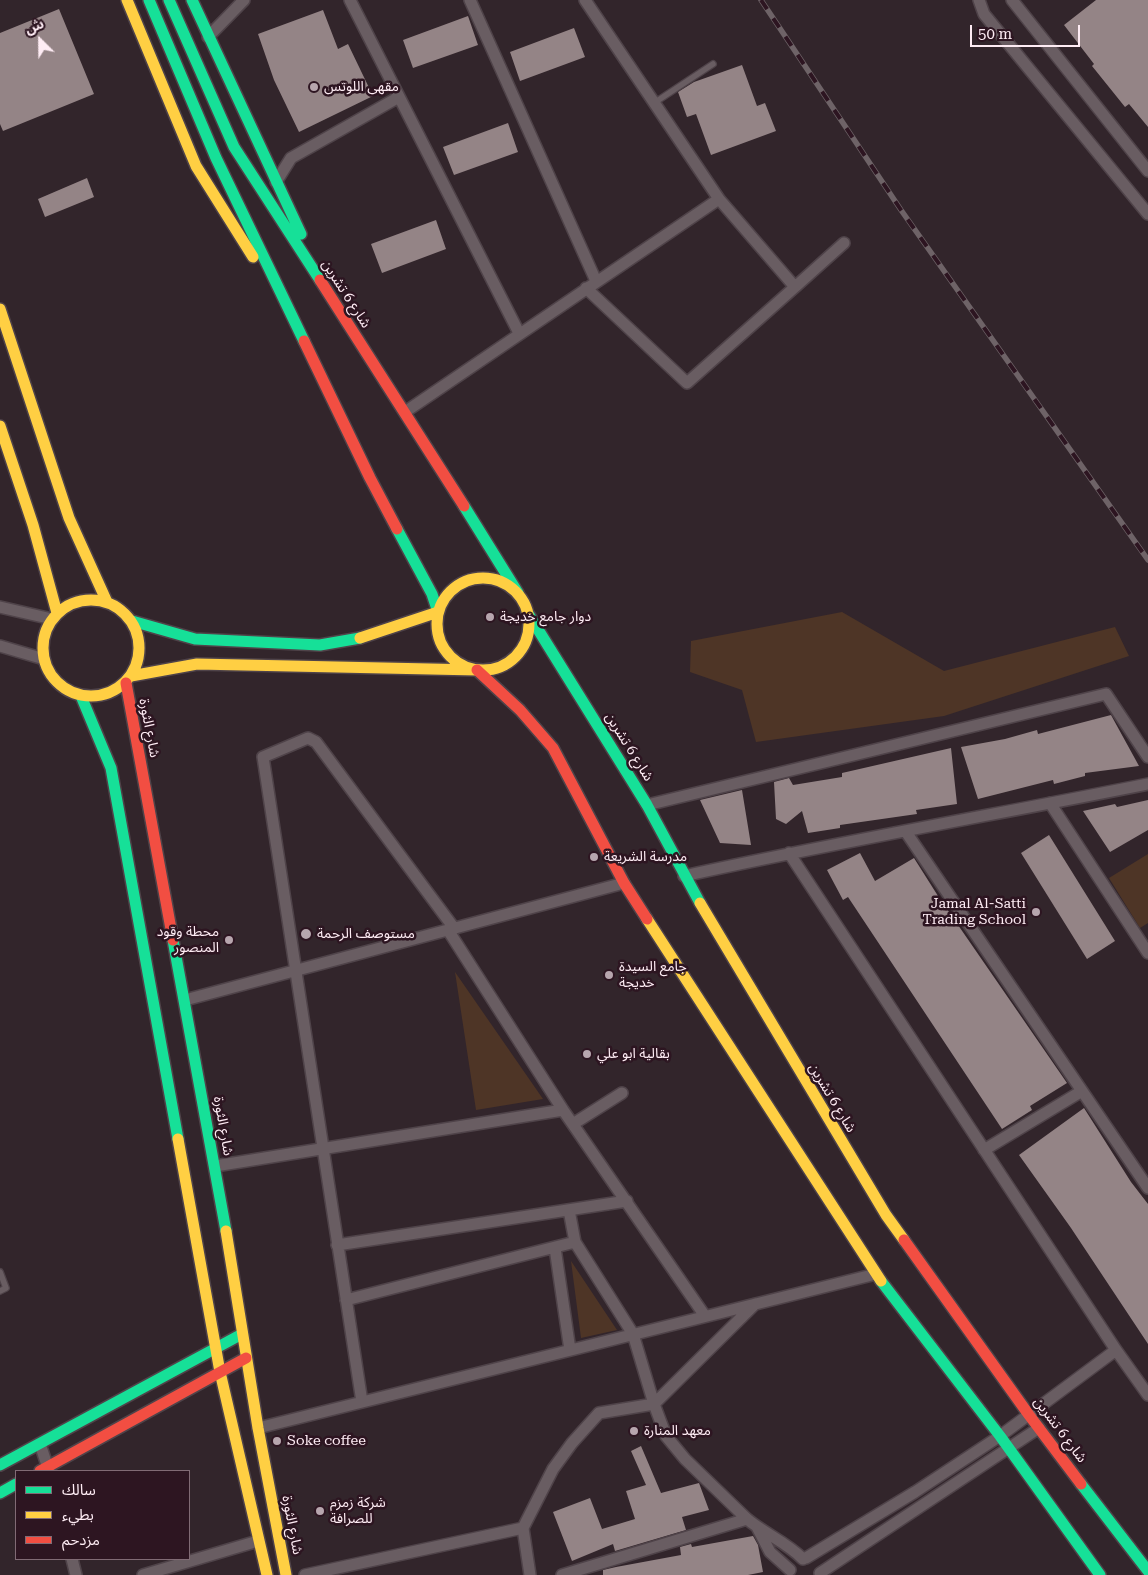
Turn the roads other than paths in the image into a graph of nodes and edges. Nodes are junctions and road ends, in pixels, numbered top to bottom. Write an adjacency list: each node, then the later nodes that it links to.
1 (127, 0): 26 (main road)
2 (149, 0): 26 (main road)
3 (169, 0): 24 (main road, شارع 6 تشرين)
4 (192, 0): 11 (main road)
5 (244, 0): 11 (street)
6 (350, 0): 13 (street)
7 (470, 0): 20 (street)
8 (585, 0): 14 (street)
9 (979, 0): 18 (street)
10 (1012, 0): 15 (street)
11 (208, 37): 16 (main road)
12 (713, 64): 14 (lane)
13 (399, 97): 16 (street); 25 (street)
14 (654, 103): 17 (street)
15 (1148, 171)
16 (276, 182): 24 (main road)
17 (718, 199): 20 (street); 21 (street)
18 (1148, 214)
19 (844, 243): 21 (street)
20 (596, 282): 22 (street)
21 (795, 287): 22 (street)
22 (586, 288): 25 (street)
23 (0, 309): 30 (main road)
24 (339, 310): 27 (main road, شارع 6 تشرين)
25 (519, 333): 27 (street)
26 (301, 335): 32 (main road)
27 (405, 412): 29 (main road, شارع 6 تشرين)
28 (0, 426): 34 (main road)
29 (518, 593): 32 (main road); 33 (main road)
30 (107, 602): 34 (main road); 35 (main road)
31 (0, 607): 34 (street)
32 (438, 612): 35 (main road); 38 (main road)
33 (529, 615): 38 (main road); 44 (main road, شارع 6 تشرين)
34 (55, 616): 37 (main road)
35 (132, 622): 39 (main road)
36 (0, 646): 37 (street)
37 (44, 659): 40 (main road)
38 (477, 670): 39 (main road); 48 (main road)
39 (128, 679): 40 (main road); 52 (main road, شارع الثورة)
40 (80, 696): 74 (main road)
41 (1148, 757): 44 (street)
42 (1148, 784): 43 (street)
43 (1050, 804): 45 (street); 50 (street)
44 (647, 805): 47 (main road, شارع 6 تشرين)
45 (906, 832): 46 (street); 53 (street)
46 (789, 853): 47 (street); 58 (street)
47 (684, 876): 82 (main road, شارع 6 تشرين)
48 (624, 883): 49 (street); 67 (main road)
49 (451, 929): 51 (street); 51 (street); 55 (street)
50 (1148, 953)
51 (294, 971): 52 (street); 57 (street)
52 (185, 1000): 59 (main road, شارع الثورة)
53 (1082, 1091): 58 (street); 60 (street)
54 (622, 1092): 56 (street)
55 (563, 1110): 56 (street); 57 (street)
56 (573, 1124): 61 (street)
57 (322, 1150): 59 (street); 64 (street)
58 (984, 1150): 76 (street)
59 (215, 1166): 72 (main road, شارع الثورة)
60 (1148, 1188)
61 (627, 1201): 62 (street); 71 (street)
62 (569, 1210): 63 (street); 64 (street)
63 (575, 1242): 65 (street); 73 (street)
64 (337, 1245): 69 (street)
65 (555, 1248): 69 (street); 75 (street)
66 (0, 1272): 68 (lane)
67 (876, 1274): 70 (street); 85 (main road)
68 (0, 1291)
69 (346, 1300): 80 (street)
70 (755, 1304): 71 (street); 81 (street)
71 (705, 1316): 73 (street)
72 (242, 1334): 74 (main road); 77 (main road, شارع الثورة)
73 (633, 1334): 75 (street); 81 (street)
74 (217, 1346): 78 (main road); 86 (main road)
75 (570, 1350): 80 (street)
76 (1116, 1350): 79 (street); 82 (street)
77 (246, 1358): 78 (main road); 83 (main road, شارع الثورة)
78 (220, 1372): 89 (main road); 95 (main road)
79 (1147, 1391)
80 (362, 1402): 83 (street)
81 (654, 1404): 92 (street); 94 (street)
82 (1029, 1415): 84 (main road, شارع 6 تشرين); 85 (street)
83 (258, 1428): 104 (main road, شارع الثورة)
84 (1039, 1428): 87 (street); 98 (main road, شارع 6 تشرين)
85 (1000, 1436): 87 (main road); 96 (street)
86 (40, 1444): 88 (main road); 89 (street)
87 (1009, 1450): 100 (street); 108 (main road)
88 (0, 1465)
89 (45, 1470)
90 (15, 1485): 91 (main road)
91 (0, 1493)
92 (747, 1519): 93 (street); 107 (street)
93 (757, 1527): 96 (street); 99 (street)
94 (523, 1528): 105 (street); 106 (street)
95 (258, 1541): 102 (street); 103 (main road)
96 (805, 1559): 99 (street); 100 (street)
97 (72, 1560): 101 (street)
98 (1148, 1571)
99 (790, 1573)
100 (820, 1574)
101 (76, 1575)
102 (143, 1575)
103 (266, 1575)
104 (286, 1575)
105 (305, 1575)
106 (530, 1575)
107 (562, 1575)
108 (1100, 1575)

